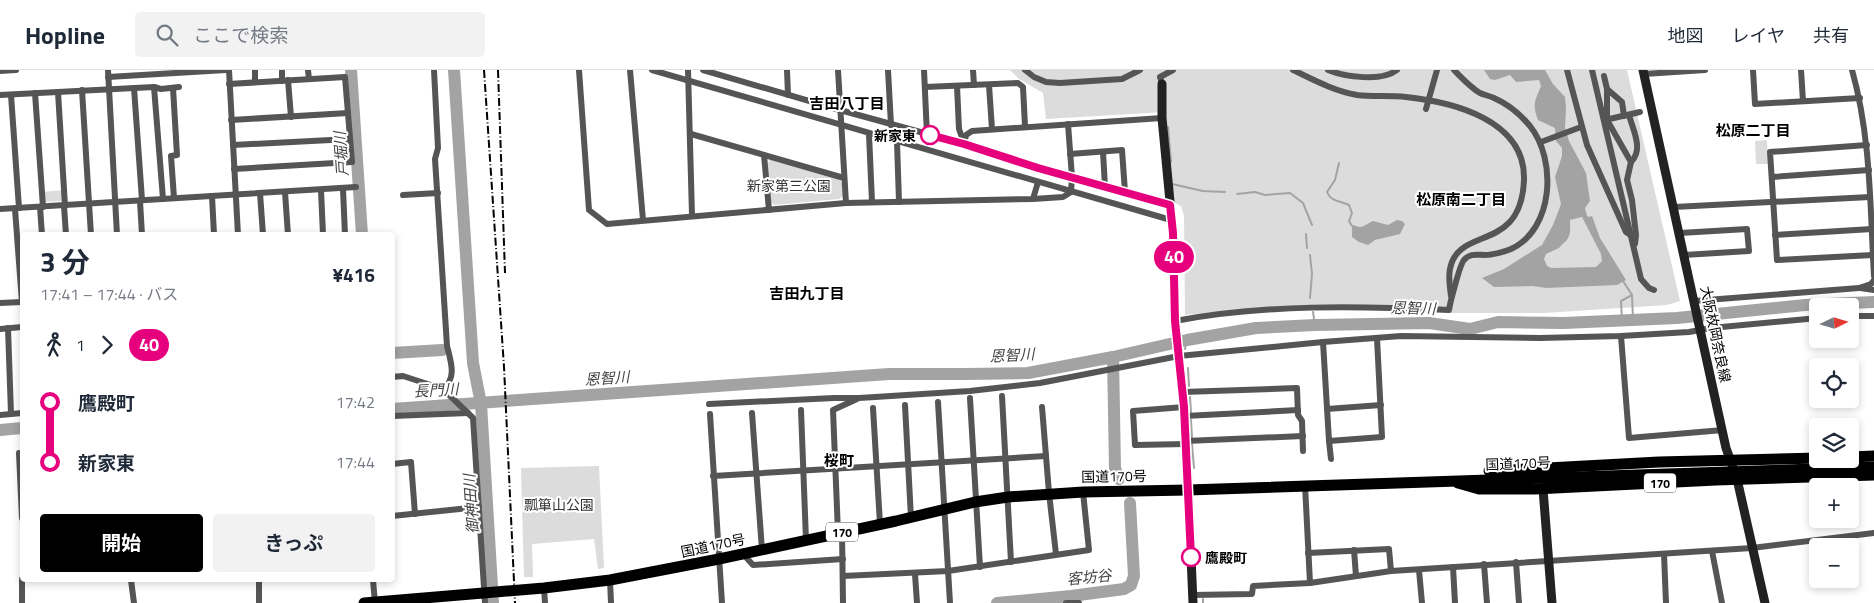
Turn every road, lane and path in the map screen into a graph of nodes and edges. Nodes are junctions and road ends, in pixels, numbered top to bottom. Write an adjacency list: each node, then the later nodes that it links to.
1 (11, 70): 2 (street); 33 (street)
2 (16, 70)
3 (227, 70): 36 (street); 43 (street)
4 (254, 70): 42 (street)
5 (282, 70): 41 (street)
6 (308, 70): 39 (street)
7 (332, 70): 38 (street)
8 (434, 70): 104 (street)
9 (579, 70): 127 (street)
10 (630, 70): 127 (street)
11 (652, 70): 40 (street)
12 (688, 70): 40 (street)
13 (703, 70): 58 (street)
14 (787, 70): 58 (street)
15 (838, 70): 63 (street)
16 (888, 70): 71 (street)
17 (924, 70): 49 (street)
18 (973, 70): 45 (street)
19 (1024, 70): 20 (street)
20 (1140, 70)
21 (1173, 70): 44 (street)
22 (1293, 70): 60 (street)
23 (1328, 70): 24 (street)
24 (1397, 70)
25 (1437, 70): 60 (street)
26 (1454, 70): 82 (street)
27 (1567, 70): 75 (street)
28 (1592, 70): 70 (street)
29 (1705, 70): 34 (street)
30 (1752, 70): 61 (street)
31 (1801, 70): 61 (street)
32 (1852, 70): 59 (street)
33 (0, 71)
34 (1689, 71): 35 (street)
35 (1644, 72): 122 (street, 大阪枚岡奈良線)
36 (108, 73): 51 (street)
37 (1604, 76): 52 (street)
38 (333, 78): 39 (street); 65 (street)
39 (309, 79): 41 (street)
40 (688, 80): 73 (street); 77 (street)
41 (285, 81): 42 (street); 67 (street)
42 (255, 82): 43 (street)
43 (229, 84): 69 (street)
44 (1162, 84): 68 (street)
45 (974, 85): 46 (street); 47 (street)
46 (989, 85): 74 (street); 76 (street)
47 (957, 86): 49 (street); 83 (street)
48 (154, 87): 50 (street); 109 (street); 110 (street)
49 (925, 87): 79 (street)
50 (134, 88): 51 (street); 112 (street)
51 (109, 89): 53 (street); 113 (street)
52 (1608, 89): 66 (street); 70 (street)
53 (82, 90): 54 (street); 118 (street)
54 (58, 92): 55 (street); 120 (street)
55 (35, 93): 57 (street); 121 (street)
56 (0, 95): 57 (street)
57 (11, 95): 123 (street)
58 (788, 95): 63 (street)
59 (1860, 98): 61 (street); 85 (street)
60 (1429, 101): 62 (street); 153 (street)
61 (1803, 101)
62 (1426, 109)
63 (840, 110): 71 (street); 73 (street)
64 (1640, 112): 66 (street)
65 (348, 113): 67 (street); 80 (street)
66 (1626, 115): 70 (street); 89 (street)
67 (291, 116): 69 (street)
68 (1162, 118): 72 (street); 119 (street)
69 (231, 120): 84 (street)
70 (1605, 120): 89 (street); 143 (street)
71 (891, 124): 79 (street)
72 (1068, 124): 74 (street); 87 (street)
73 (841, 125): 78 (street); 94 (street)
74 (1025, 126): 76 (street)
75 (1581, 127): 82 (street); 143 (street)
76 (992, 129): 83 (street)
77 (691, 134): 88 (street); 126 (street)
78 (869, 134): 81 (street); 114 (street)
79 (927, 134): 83 (street)
80 (350, 138): 84 (street); 90 (street)
81 (897, 142): 95 (street); 115 (street)
82 (1540, 142): 153 (street)
83 (964, 144): 92 (street)
84 (233, 145): 90 (street)
85 (1867, 145): 91 (street); 93 (street)
86 (1103, 152): 87 (street); 96 (street); 102 (street)
87 (1070, 154): 92 (street)
88 (764, 155): 94 (street); 125 (street)
89 (1631, 162): 144 (street)
90 (234, 169): 105 (street)
91 (1868, 170): 93 (street); 108 (street)
92 (1072, 177): 96 (street); 101 (street)
93 (1772, 177): 116 (street)
94 (844, 178): 117 (street)
95 (1038, 182): 101 (street); 111 (street)
96 (1106, 187): 102 (street)
97 (343, 188): 98 (street); 99 (street); 140 (street)
98 (356, 188)
99 (321, 190): 100 (street); 139 (street)
100 (285, 192): 103 (street); 138 (street)
101 (1071, 192): 111 (street); 128 (street)
102 (1125, 192): 119 (street)
103 (260, 193): 105 (street); 137 (street)
104 (438, 193): 106 (street); 170 (street)
105 (235, 194): 107 (street); 136 (street)
106 (403, 195)
107 (212, 196): 109 (street); 135 (street)
108 (1870, 197): 116 (street); 129 (street)
109 (174, 198): 110 (street)
110 (162, 199): 112 (street)
111 (1033, 199): 115 (street)
112 (141, 201): 113 (street); 134 (street)
113 (115, 202): 118 (street); 133 (street)
114 (872, 202): 115 (street); 117 (street)
115 (899, 202)
116 (1773, 202): 122 (street); 142 (street)
117 (846, 203): 125 (street)
118 (89, 204): 120 (street); 132 (street)
119 (1170, 205): 128 (street)
120 (65, 206): 121 (street); 131 (street)
121 (41, 207): 123 (street); 130 (street)
122 (1674, 207): 141 (street, 大阪枚岡奈良線)
123 (17, 208): 124 (street); 147 (street)
124 (0, 210)
125 (769, 210): 126 (street)
126 (692, 215): 127 (street)
127 (644, 220)
128 (1171, 220): 160 (street)
129 (1872, 229): 142 (street); 146 (street)
130 (42, 232)
131 (66, 232)
132 (91, 232)
133 (117, 232)
134 (142, 232)
135 (214, 232)
136 (238, 232)
137 (263, 232)
138 (288, 232)
139 (323, 232)
140 (345, 232)
141 (1680, 233): 145 (street, 大阪枚岡奈良線); 145 (street)
142 (1775, 235): 146 (street)
143 (1632, 236): 144 (street)
144 (1634, 248): 151 (street)
145 (1684, 255): 156 (street, 大阪枚岡奈良線)
146 (1873, 255): 148 (street)
147 (20, 264)
148 (1874, 276)
149 (1874, 280): 150 (street)
150 (1859, 288): 152 (street); 156 (street)
151 (1654, 290)
152 (1874, 290)
153 (1451, 296): 160 (street)
154 (20, 302): 155 (street)
155 (0, 303)
156 (1695, 304): 163 (street, 大阪枚岡奈良線)
157 (1859, 316): 158 (street)
158 (1874, 316)
159 (1809, 319): 163 (street)
160 (1175, 323): 168 (street)
161 (20, 327): 162 (street)
162 (8, 328): 164 (street); 188 (street)
163 (1700, 328): 165 (street); 192 (street, 大阪枚岡奈良線)
164 (0, 329)
165 (1620, 336): 166 (street); 192 (street)
166 (1377, 338): 167 (street); 178 (street)
167 (1323, 342): 168 (street); 181 (street)
168 (1179, 354): 171 (street); 173 (street)
169 (395, 377): 170 (street)
170 (446, 391): 184 (street)
171 (1183, 392): 183 (street); 185 (street)
172 (1002, 396): 201 (street)
173 (859, 398): 176 (street); 211 (street)
174 (970, 398): 204 (street)
175 (938, 402): 206 (street)
176 (709, 404)
177 (905, 405): 208 (street)
178 (1380, 405): 181 (street); 194 (street)
179 (1042, 407): 198 (street)
180 (873, 408): 209 (street)
181 (1327, 409): 194 (street)
182 (801, 410): 213 (street)
183 (1298, 410): 185 (street); 193 (street)
184 (467, 411): 191 (street); 225 (street)
185 (1185, 412): 195 (street); 195 (street)
186 (20, 413): 188 (street)
187 (752, 413): 214 (street)
188 (11, 414): 190 (street)
189 (710, 414): 215 (street)
190 (0, 415)
191 (395, 416)
192 (1722, 430): 205 (street, 大阪枚岡奈良線)
193 (1303, 436): 195 (street); 196 (street)
194 (1329, 441): 203 (street)
195 (1187, 442): 220 (street)
196 (1304, 451)
197 (19, 453): 210 (street)
198 (1046, 456): 201 (street); 222 (street)
199 (1874, 456): 200 (highway)
200 (1859, 457)
201 (1006, 458): 204 (street); 223 (street)
202 (1809, 458): 205 (highway, 170)
203 (1331, 459)
204 (974, 460): 206 (street); 224 (street)
205 (1730, 461): 216 (highway, 170); 217 (street, 大阪枚岡奈良線)
206 (941, 462): 208 (street); 226 (street)
207 (395, 464): 227 (street)
208 (908, 464): 209 (street); 229 (street)
209 (876, 466): 211 (street); 230 (street)
210 (20, 468)
211 (835, 468): 213 (street); 231 (street)
212 (1872, 470): 216 (highway, 国道170号 / 170); 217 (highway, 170)
213 (803, 471): 214 (street); 233 (street)
214 (757, 474): 215 (street); 235 (street)
215 (713, 476): 242 (street)
216 (1446, 480): 218 (highway, 国道170号 / 170); 219 (highway, 170)
217 (1737, 480): 219 (highway, 170); 234 (street, 大阪枚岡奈良線)
218 (1305, 485): 220 (highway, 国道170号 / 170); 238 (street)
219 (1543, 489): 244 (street)
220 (1188, 490): 221 (highway, 国道170号 / 170); 264 (street)
221 (1084, 492): 222 (highway, 国道170号 / 170); 240 (street)
222 (1049, 493): 223 (highway, 国道170号 / 170); 240 (street)
223 (1008, 497): 224 (highway, 国道170号 / 170); 245 (street)
224 (975, 502): 226 (highway, 国道170号 / 170); 248 (street)
225 (478, 507): 227 (street); 263 (street)
226 (944, 509): 229 (highway, 国道170号 / 170); 252 (street)
227 (415, 514): 228 (street)
228 (395, 516)
229 (911, 518): 230 (highway, 国道170号 / 170)
230 (880, 524): 231 (highway, 国道170号 / 170)
231 (840, 532): 233 (highway, 国道170号 / 170); 243 (street)
232 (1874, 534): 234 (street)
233 (806, 540): 235 (highway, 国道170号 / 170)
234 (1752, 548): 237 (street); 284 (street, 大阪枚岡奈良線)
235 (762, 550): 239 (highway, 国道170号 / 170)
236 (1354, 550): 238 (street); 251 (street); 255 (street)
237 (1712, 551): 241 (street); 283 (street)
238 (1308, 553): 261 (street)
239 (743, 554): 242 (highway, 国道170号 / 170); 243 (street)
240 (1056, 554): 245 (street)
241 (1664, 554): 244 (street); 282 (street)
242 (719, 559): 256 (highway, 国道170号 / 170); 271 (street)
243 (843, 559): 254 (street)
244 (1548, 561): 246 (street); 281 (street)
245 (1011, 562): 248 (street)
246 (1516, 562): 247 (street); 280 (street)
247 (1484, 564): 249 (street); 279 (street)
248 (980, 567): 252 (street)
249 (1452, 567): 250 (street); 278 (street)
250 (1419, 570): 251 (street); 277 (street)
251 (1391, 571): 255 (street)
252 (948, 572): 253 (street); 274 (street)
253 (915, 574): 254 (street); 273 (street)
254 (843, 576): 272 (street)
255 (1356, 576): 261 (street)
256 (610, 580): 262 (highway, 国道170号 / 170); 270 (street)
257 (22, 582): 265 (street)
258 (132, 582): 266 (street)
259 (259, 582): 267 (street)
260 (373, 582): 268 (street)
261 (1310, 582): 264 (street)
262 (544, 588): 263 (highway, 国道170号 / 170); 269 (street)
263 (488, 595): 268 (highway, 国道170号 / 170)
264 (1192, 599)
265 (22, 603)
266 (134, 603)
267 (259, 603)
268 (371, 603)
269 (546, 603)
270 (611, 603)
271 (722, 603)
272 (843, 603)
273 (917, 603)
274 (950, 603)
275 (1066, 603): 276 (street)
276 (1079, 603)
277 (1422, 603)
278 (1455, 603)
279 (1487, 603)
280 (1519, 603)
281 (1552, 603)
282 (1666, 603)
283 (1722, 603)
284 (1765, 603)

